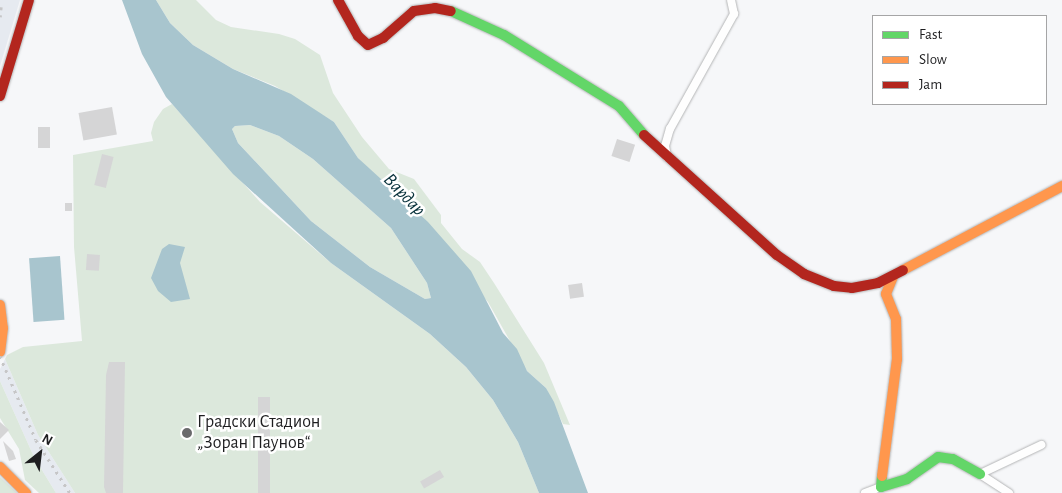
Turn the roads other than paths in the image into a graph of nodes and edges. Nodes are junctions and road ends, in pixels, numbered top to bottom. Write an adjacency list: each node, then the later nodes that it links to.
1 (29, 0): 4 (street)
2 (338, 0): 5 (street)
3 (731, 0): 5 (street)
4 (0, 96)
5 (667, 157): 7 (street)
6 (1062, 186): 7 (street)
7 (893, 277): 13 (street)
8 (0, 305): 9 (street)
9 (0, 352)
10 (1042, 445): 12 (street)
11 (0, 467): 14 (street)
12 (980, 474): 13 (street); 16 (street)
13 (881, 487): 15 (street)
14 (26, 493)
15 (866, 493)
16 (1009, 493)

